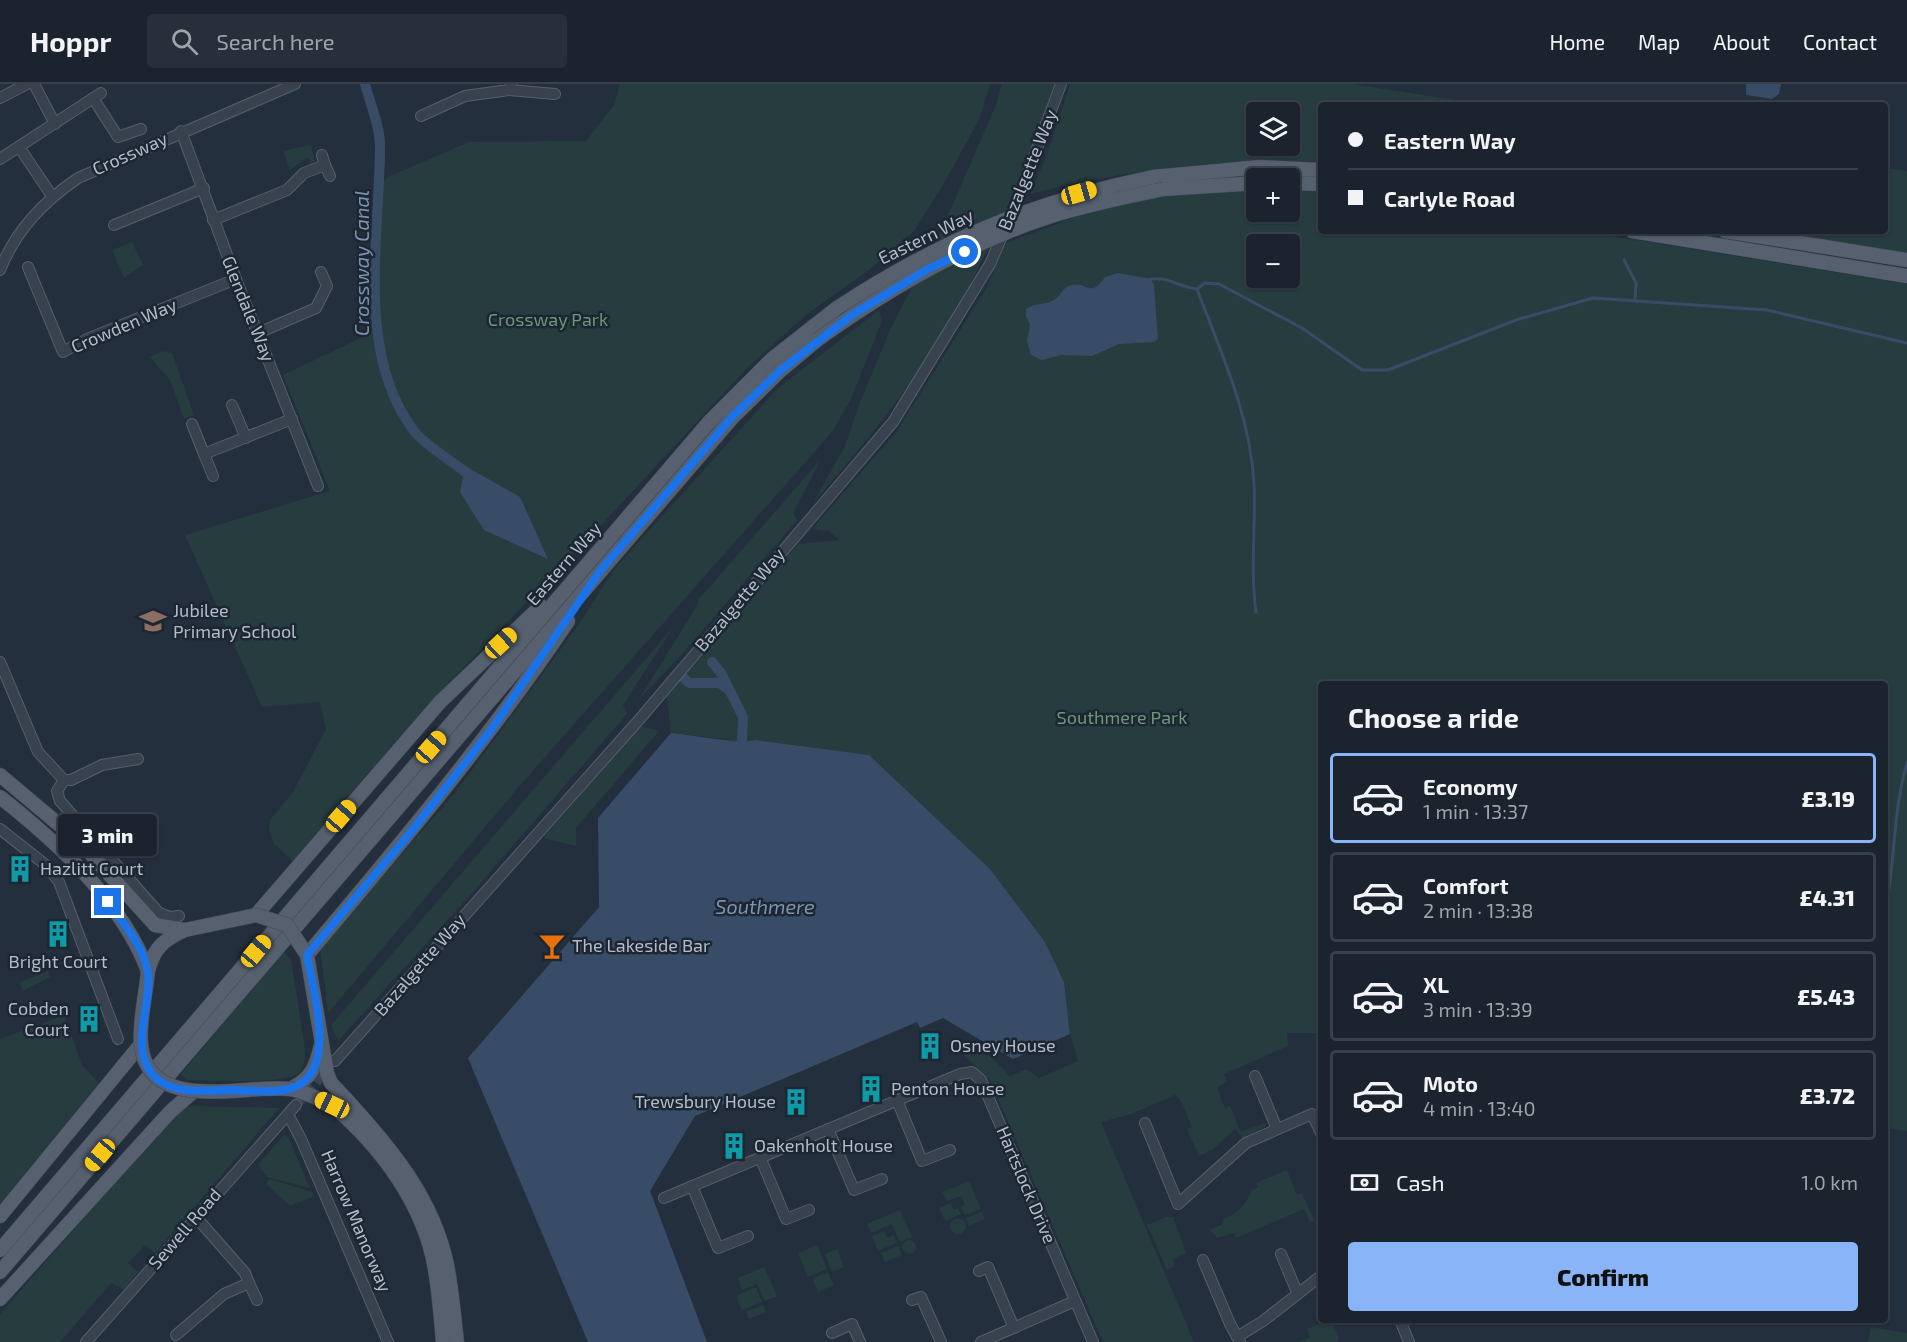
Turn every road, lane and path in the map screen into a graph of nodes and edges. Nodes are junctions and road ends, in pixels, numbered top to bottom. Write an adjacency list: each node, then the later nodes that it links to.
1 (27, 84): 7 (street)
2 (34, 84): 9 (street)
3 (1061, 84): 55 (street, Bazalgette Way)
4 (291, 85): 11 (street, Crossway)
5 (510, 87): 6 (street); 8 (street)
6 (555, 94)
7 (0, 98)
8 (421, 116)
9 (55, 124): 10 (street); 12 (street)
10 (141, 129)
11 (181, 131): 19 (street, Glendale Way); 20 (street, Crossway)
12 (19, 147): 13 (street); 20 (street)
13 (0, 159)
14 (1318, 170): 39 (main road, Eastern Way, bridge)
15 (330, 176): 21 (street)
16 (1300, 183): 18 (main road)
17 (1246, 184): 40 (main road, Eastern Way, bridge)
18 (1318, 184)
19 (204, 188): 21 (street, Glendale Way); 22 (street)
20 (52, 196): 27 (street, Crossway)
21 (213, 220): 30 (street, Glendale Way)
22 (114, 225)
23 (1650, 234): 29 (main road)
24 (1744, 234): 25 (main road)
25 (1907, 260)
26 (28, 267): 30 (street, Crowden Way)
27 (0, 270)
28 (321, 272): 31 (street)
29 (1907, 276)
30 (236, 279): 31 (street, Glendale Way)
31 (258, 333): 33 (street, Glendale Way)
32 (232, 405): 35 (street)
33 (292, 419): 35 (street); 38 (street, Glendale Way)
34 (192, 424): 36 (street)
35 (246, 438): 36 (street)
36 (204, 454): 37 (street)
37 (213, 476)
38 (318, 486)
39 (588, 562): 47 (main road); 75 (main road, Eastern Way)
40 (600, 571): 50 (main road); 79 (main road, Eastern Way)
41 (0, 662): 44 (street)
42 (138, 759): 44 (street)
43 (0, 775): 49 (main road)
44 (64, 780): 48 (street)
45 (0, 797): 51 (main road)
46 (0, 829): 52 (street)
47 (256, 915): 49 (main road, bridge); 50 (main road, bridge)
48 (179, 916)
49 (185, 930): 51 (main road)
50 (307, 955): 54 (main road, bridge)
51 (148, 971): 53 (main road, bridge)
52 (118, 1039)
53 (141, 1044): 58 (main road, bridge); 72 (main road)
54 (321, 1045): 57 (main road, bridge); 95 (main road, bridge)
55 (335, 1061)
56 (1255, 1076): 65 (street)
57 (290, 1089): 58 (main road, bridge); 94 (main road, bridge)
58 (194, 1091): 83 (main road)
59 (897, 1100): 64 (street, Hartslock Drive); 66 (street); 86 (street, Hartslock Drive)
60 (296, 1105): 61 (street)
61 (286, 1117): 73 (street, Sewell Road); 93 (street, Harrow Manorway)
62 (1144, 1123): 65 (street)
63 (1318, 1127): 65 (street)
64 (828, 1129): 67 (street, Hartslock Drive); 68 (street)
65 (1277, 1129)
66 (950, 1150)
67 (760, 1157): 69 (street, Hartslock Drive); 71 (street)
68 (882, 1179)
69 (692, 1186): 70 (street, Hartslock Drive); 74 (street)
70 (664, 1198)
71 (809, 1210)
72 (0, 1216)
73 (195, 1216): 81 (street); 92 (street, Sewell Road)
74 (748, 1236)
75 (0, 1250)
76 (1281, 1254): 82 (street)
77 (1203, 1260): 91 (street)
78 (979, 1270): 88 (street)
79 (0, 1272)
80 (1318, 1278): 82 (street)
81 (249, 1283): 84 (street); 90 (street)
82 (1297, 1292): 91 (street)
83 (0, 1299)
84 (257, 1300)
85 (912, 1300): 97 (street)
86 (1076, 1301): 88 (street); 99 (street, Hartslock Drive)
87 (1401, 1323): 100 (street)
88 (1014, 1328): 98 (street)
89 (832, 1333): 96 (street)
90 (176, 1335)
91 (1239, 1340)
92 (86, 1342)
93 (388, 1342)
94 (443, 1342)
95 (457, 1342)
96 (860, 1342)
97 (941, 1342)
98 (981, 1342)
99 (1093, 1342)
100 (1409, 1342)

